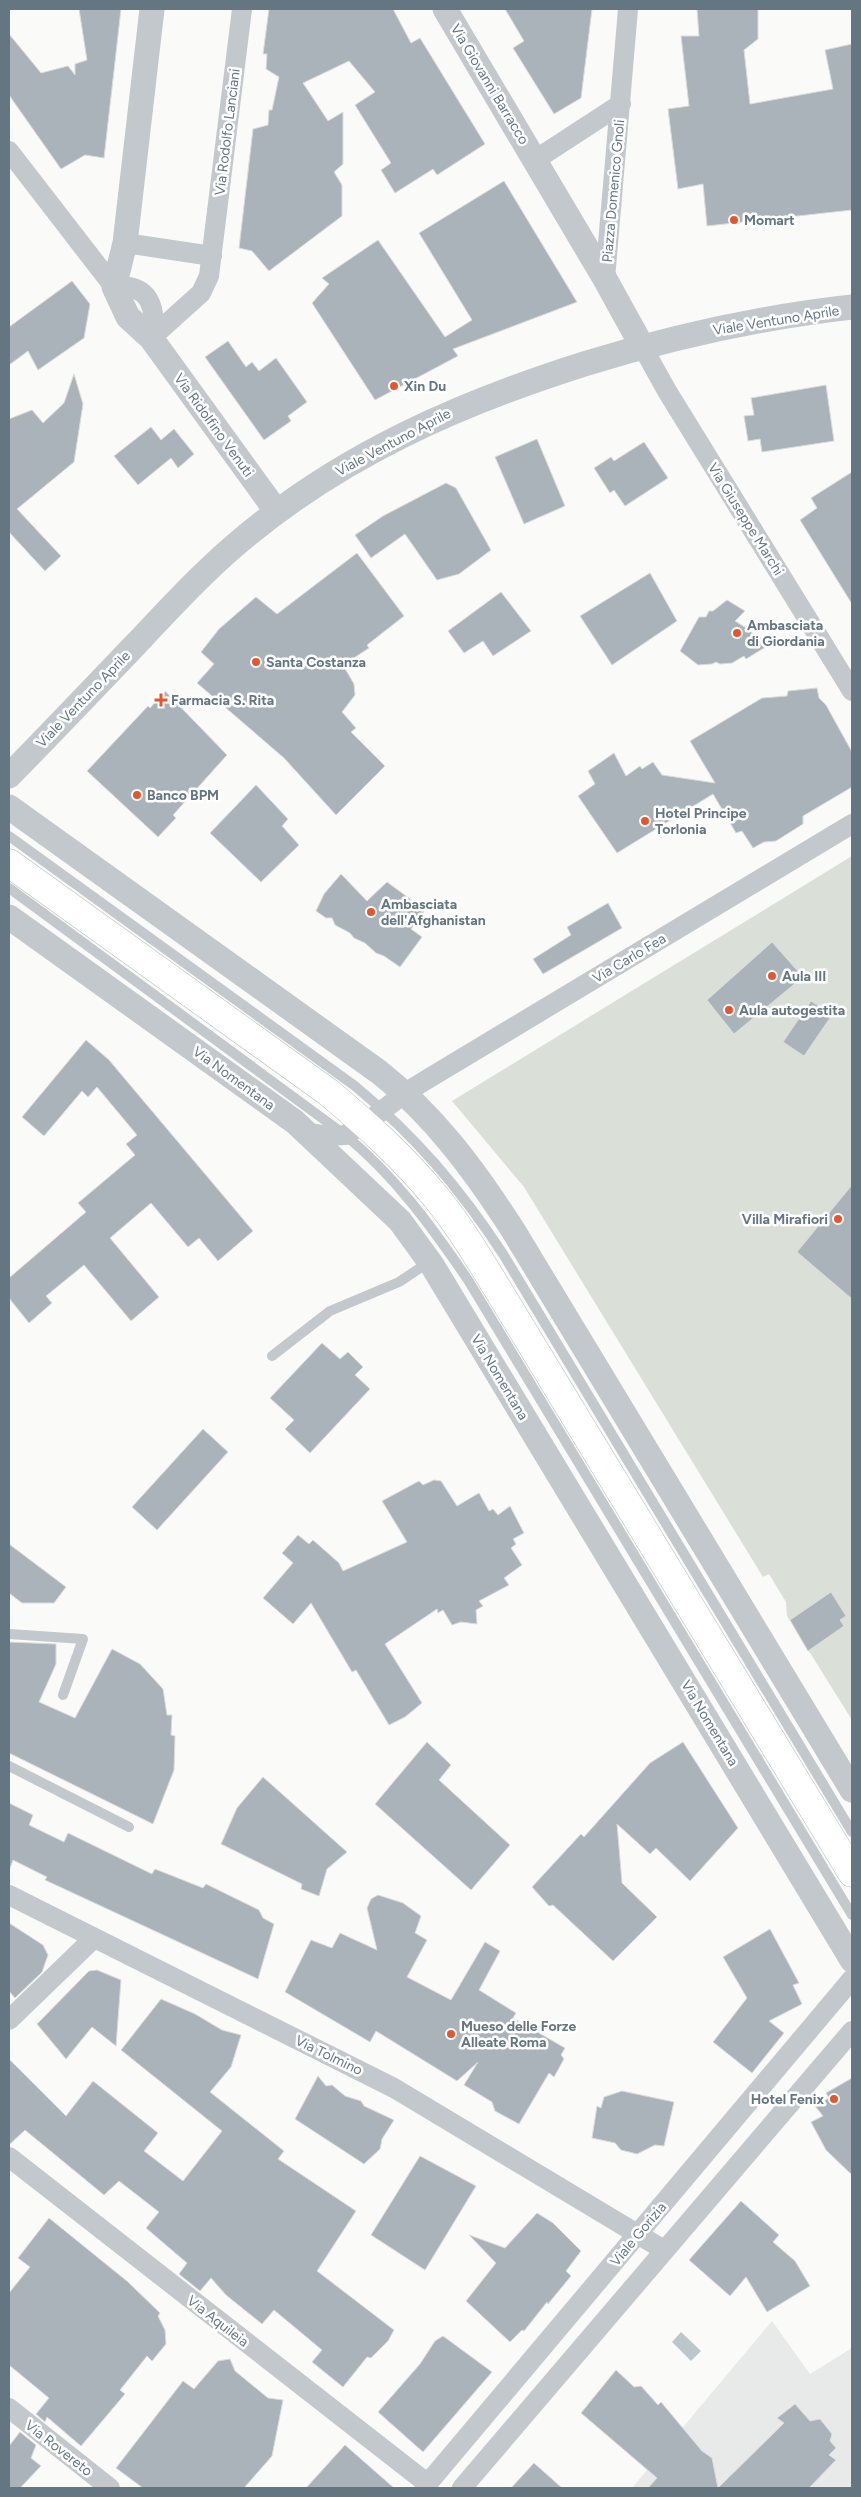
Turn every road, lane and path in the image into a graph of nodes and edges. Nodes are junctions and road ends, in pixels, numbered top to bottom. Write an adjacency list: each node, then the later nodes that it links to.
1 (152, 9): 8 (street)
2 (242, 9): 9 (street, Via Rodolfo Lanciani)
3 (445, 9): 7 (street, Via Giovanni Barracco)
4 (628, 9): 5 (street)
5 (621, 104): 7 (street, Piazza Domenico Gnoli); 10 (street, Piazza Domenico Gnoli)
6 (9, 151): 11 (street)
7 (535, 160): 10 (street, Piazza Domenico Gnoli)
8 (125, 242): 9 (street); 11 (street)
9 (212, 256): 13 (street, Via Rodolfo Lanciani)
10 (605, 279): 14 (street, Piazza Domenico Gnoli)
11 (114, 288): 13 (street, Via Ridolfino Venuti)
12 (852, 307): 14 (street, Viale Ventuno Aprile)
13 (151, 338): 15 (street, Via Ridolfino Venuti)
14 (642, 346): 15 (street, Viale Ventuno Aprile); 16 (street, Via Giuseppe Marchi)
15 (277, 512): 17 (street, Viale Ventuno Aprile)
16 (852, 691)
17 (9, 776)
18 (9, 807): 24 (street)
19 (852, 824): 24 (street, Via Carlo Fea)
20 (9, 836): 25 (lane, Via Nomentana)
21 (9, 863): 25 (main road, Via Nomentana)
22 (9, 888): 25 (lane, Via Nomentana)
23 (9, 918): 26 (street, Via Nomentana)
24 (405, 1093): 25 (street, Via Carlo Fea); 32 (street)
25 (365, 1123): 26 (street); 34 (lane, Via Nomentana); 35 (main road, Via Nomentana); 37 (lane, Via Nomentana)
26 (309, 1133): 27 (street, Via Nomentana)
27 (430, 1262): 28 (lane); 39 (street, Via Nomentana)
28 (272, 1356)
29 (9, 1634): 30 (lane)
30 (63, 1695)
31 (9, 1766): 33 (lane)
32 (852, 1790)
33 (129, 1827)
34 (852, 1832)
35 (852, 1873)
36 (9, 1895): 38 (street, Via Tolmino)
37 (852, 1915)
38 (94, 1938): 41 (street); 44 (street, Via Tolmino)
39 (852, 1960)
40 (852, 1979): 44 (street, Viale Gorizia)
41 (9, 2020)
42 (852, 2031): 45 (street)
43 (9, 2157): 49 (street, Via Aquileia)
44 (638, 2234): 45 (street, Via Tolmino); 46 (street, Viale Gorizia)
45 (664, 2250): 47 (street)
46 (530, 2364): 47 (street); 49 (street, Viale Gorizia)
47 (552, 2384): 51 (street)
48 (9, 2408): 50 (street, Via Rovereto)
49 (426, 2486)
50 (110, 2488)
51 (462, 2488)

